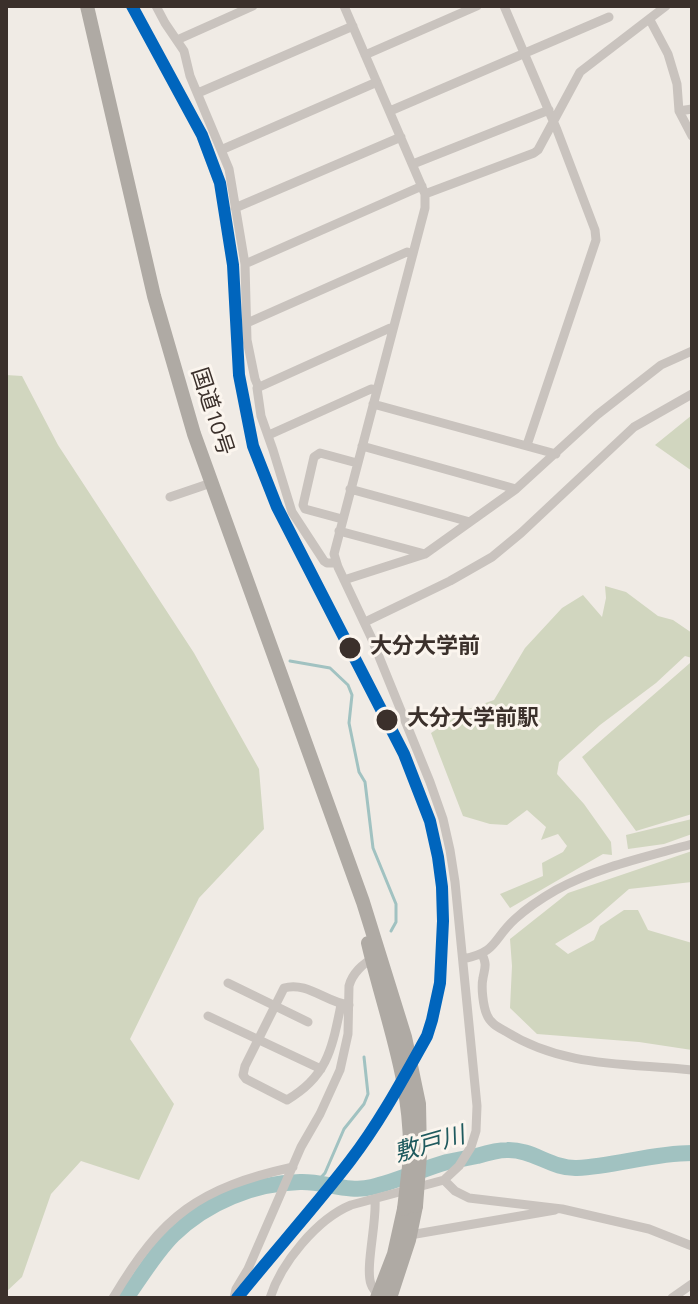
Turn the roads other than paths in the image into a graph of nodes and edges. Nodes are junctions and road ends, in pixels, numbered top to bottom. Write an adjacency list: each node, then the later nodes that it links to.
1 (87, 6): 41 (highway, 国道10号)
2 (156, 6): 11 (street)
3 (253, 6): 11 (street)
4 (344, 6): 10 (street)
5 (477, 6): 13 (street)
6 (504, 6): 12 (street)
7 (666, 6): 9 (street)
8 (609, 17): 12 (street)
9 (650, 20): 19 (street); 20 (street)
10 (353, 26): 13 (street); 15 (street)
11 (177, 40): 15 (street)
12 (524, 53): 17 (street); 18 (street)
13 (365, 55): 14 (street)
14 (377, 82): 18 (street); 23 (street)
15 (198, 93): 23 (street)
16 (692, 109): 19 (street)
17 (549, 110): 20 (street); 24 (street)
18 (390, 111): 22 (street)
19 (679, 111): 21 (street)
20 (554, 122): 25 (street); 37 (street)
21 (692, 136)
22 (401, 137): 24 (street); 26 (street)
23 (221, 150): 26 (street)
24 (413, 164): 25 (street)
25 (424, 190): 27 (street); 28 (street)
26 (235, 208): 28 (street)
27 (413, 254): 29 (street); 30 (street)
28 (245, 264): 29 (street)
29 (247, 323): 32 (street)
30 (393, 330): 32 (street); 33 (street)
31 (692, 351): 39 (street)
32 (258, 386): 49 (street)
33 (377, 390): 35 (street); 36 (street)
34 (692, 394): 51 (street)
35 (373, 404): 37 (street); 38 (street)
36 (271, 434)
37 (527, 445): 39 (street)
38 (362, 446): 40 (street); 43 (street)
39 (556, 454): 43 (street)
40 (357, 463): 42 (street); 45 (street)
41 (211, 483): 44 (street); 54 (highway, 国道10号)
42 (350, 489): 45 (street); 46 (street)
43 (516, 489): 46 (street)
44 (170, 497)
45 (342, 519): 47 (street)
46 (470, 522): 48 (street)
47 (339, 531): 48 (street); 49 (street)
48 (425, 554): 50 (street)
49 (336, 563): 50 (street)
50 (344, 580): 51 (street)
51 (365, 622): 55 (street)
52 (692, 844): 53 (street)
53 (482, 954): 55 (street); 64 (street)
54 (376, 959): 58 (street); 61 (highway, 国道10号)
55 (463, 959): 67 (street)
56 (228, 983): 57 (street)
57 (274, 1005): 58 (street); 60 (street); 62 (street)
58 (345, 1005): 63 (street); 66 (street)
59 (208, 1016): 62 (street)
60 (308, 1022)
61 (397, 1030): 65 (highway, 国道10号); 65 (highway, 国道10号)
62 (257, 1040): 63 (street); 63 (street)
63 (321, 1069)
64 (692, 1070)
65 (415, 1156): 69 (highway, 国道10号, bridge)
66 (292, 1170): 75 (street); 76 (street)
67 (444, 1180): 68 (street); 70 (street)
68 (375, 1199): 74 (street); 77 (street)
69 (410, 1208): 71 (highway, 国道10号); 74 (highway, 国道10号)
70 (562, 1209): 71 (street); 72 (street)
71 (410, 1235): 74 (highway, 国道10号)
72 (692, 1246)
73 (692, 1284): 78 (street)
74 (382, 1297)
75 (113, 1298)
76 (234, 1298)
77 (270, 1298)
78 (672, 1298)

